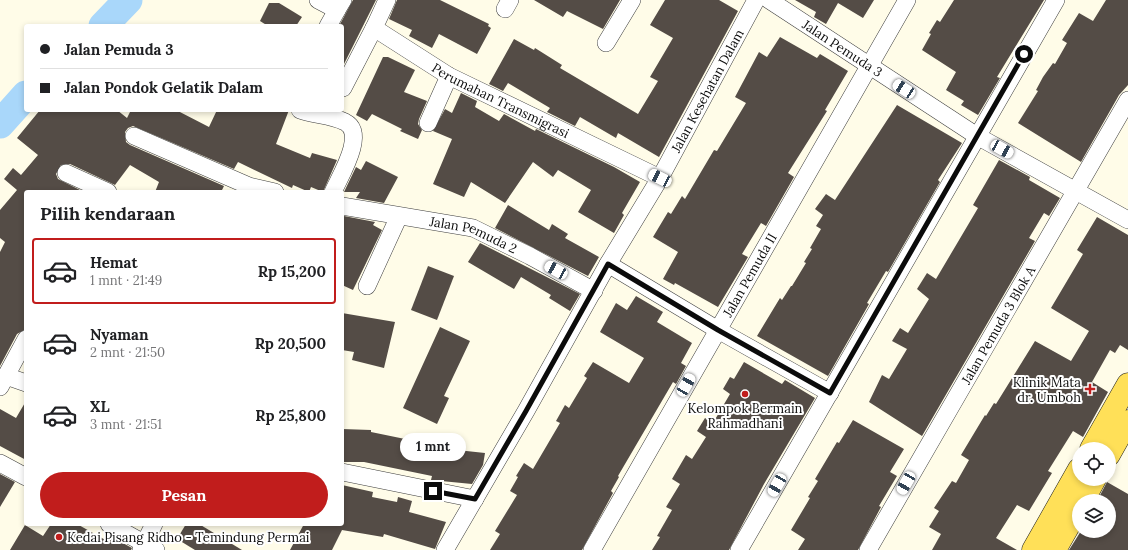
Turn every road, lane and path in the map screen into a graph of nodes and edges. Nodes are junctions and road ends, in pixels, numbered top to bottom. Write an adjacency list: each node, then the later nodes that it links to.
1 (318, 0): 8 (street)
2 (387, 0): 10 (street)
3 (632, 0): 11 (street)
4 (756, 0): 21 (street, Jalan Kesehatan Dalam)
5 (769, 0): 12 (street, Jalan Pemuda 3)
6 (907, 0): 12 (street, Jalan Pemuda II)
7 (1056, 0): 19 (street)
8 (340, 5): 9 (street)
9 (329, 24)
10 (374, 28): 13 (street, Perumahan Transmigrasi); 14 (street)
11 (606, 44)
12 (868, 66): 19 (street, Jalan Pemuda 3); 32 (street, Jalan Pemuda II)
13 (449, 76): 17 (street); 21 (street, Perumahan Transmigrasi)
14 (344, 86)
15 (1128, 100): 25 (street, Jalan Pemuda 3 Blok A)
16 (308, 112): 24 (street)
17 (428, 123)
18 (134, 136): 22 (street)
19 (976, 136): 25 (street, Jalan Pemuda 3); 37 (street)
20 (66, 173): 23 (street)
21 (660, 178): 29 (street, Jalan Kesehatan Dalam)
22 (248, 189)
23 (104, 190)
24 (334, 190)
25 (1076, 190): 28 (street, Jalan Pemuda 3); 54 (street, Jalan Pemuda 3 Blok A)
26 (344, 206): 27 (street, Jalan Pemuda 2)
27 (399, 216): 30 (street); 31 (street, Jalan Pemuda 2)
28 (1128, 220)
29 (608, 264): 31 (street, Jalan Kesehatan Dalam); 32 (street)
30 (367, 286)
31 (594, 292): 45 (street, Jalan Kesehatan Dalam)
32 (718, 330): 37 (street); 52 (street, Jalan Pemuda II)
33 (24, 343): 34 (street)
34 (3, 382): 35 (street)
35 (24, 383)
36 (1128, 384): 39 (main road)
37 (830, 393): 53 (street)
38 (1128, 421): 40 (main road)
39 (1095, 442)
40 (1116, 442)
41 (0, 463): 43 (street)
42 (344, 472): 45 (street)
43 (24, 476)
44 (1072, 481): 55 (main road)
45 (475, 499): 51 (street, Jalan Kesehatan Dalam)
46 (1072, 524): 50 (main road)
47 (112, 526): 49 (street)
48 (153, 526): 49 (street)
49 (147, 548)
50 (1061, 548)
51 (445, 550)
52 (592, 550)
53 (739, 550)
54 (868, 550)
55 (1033, 550)

